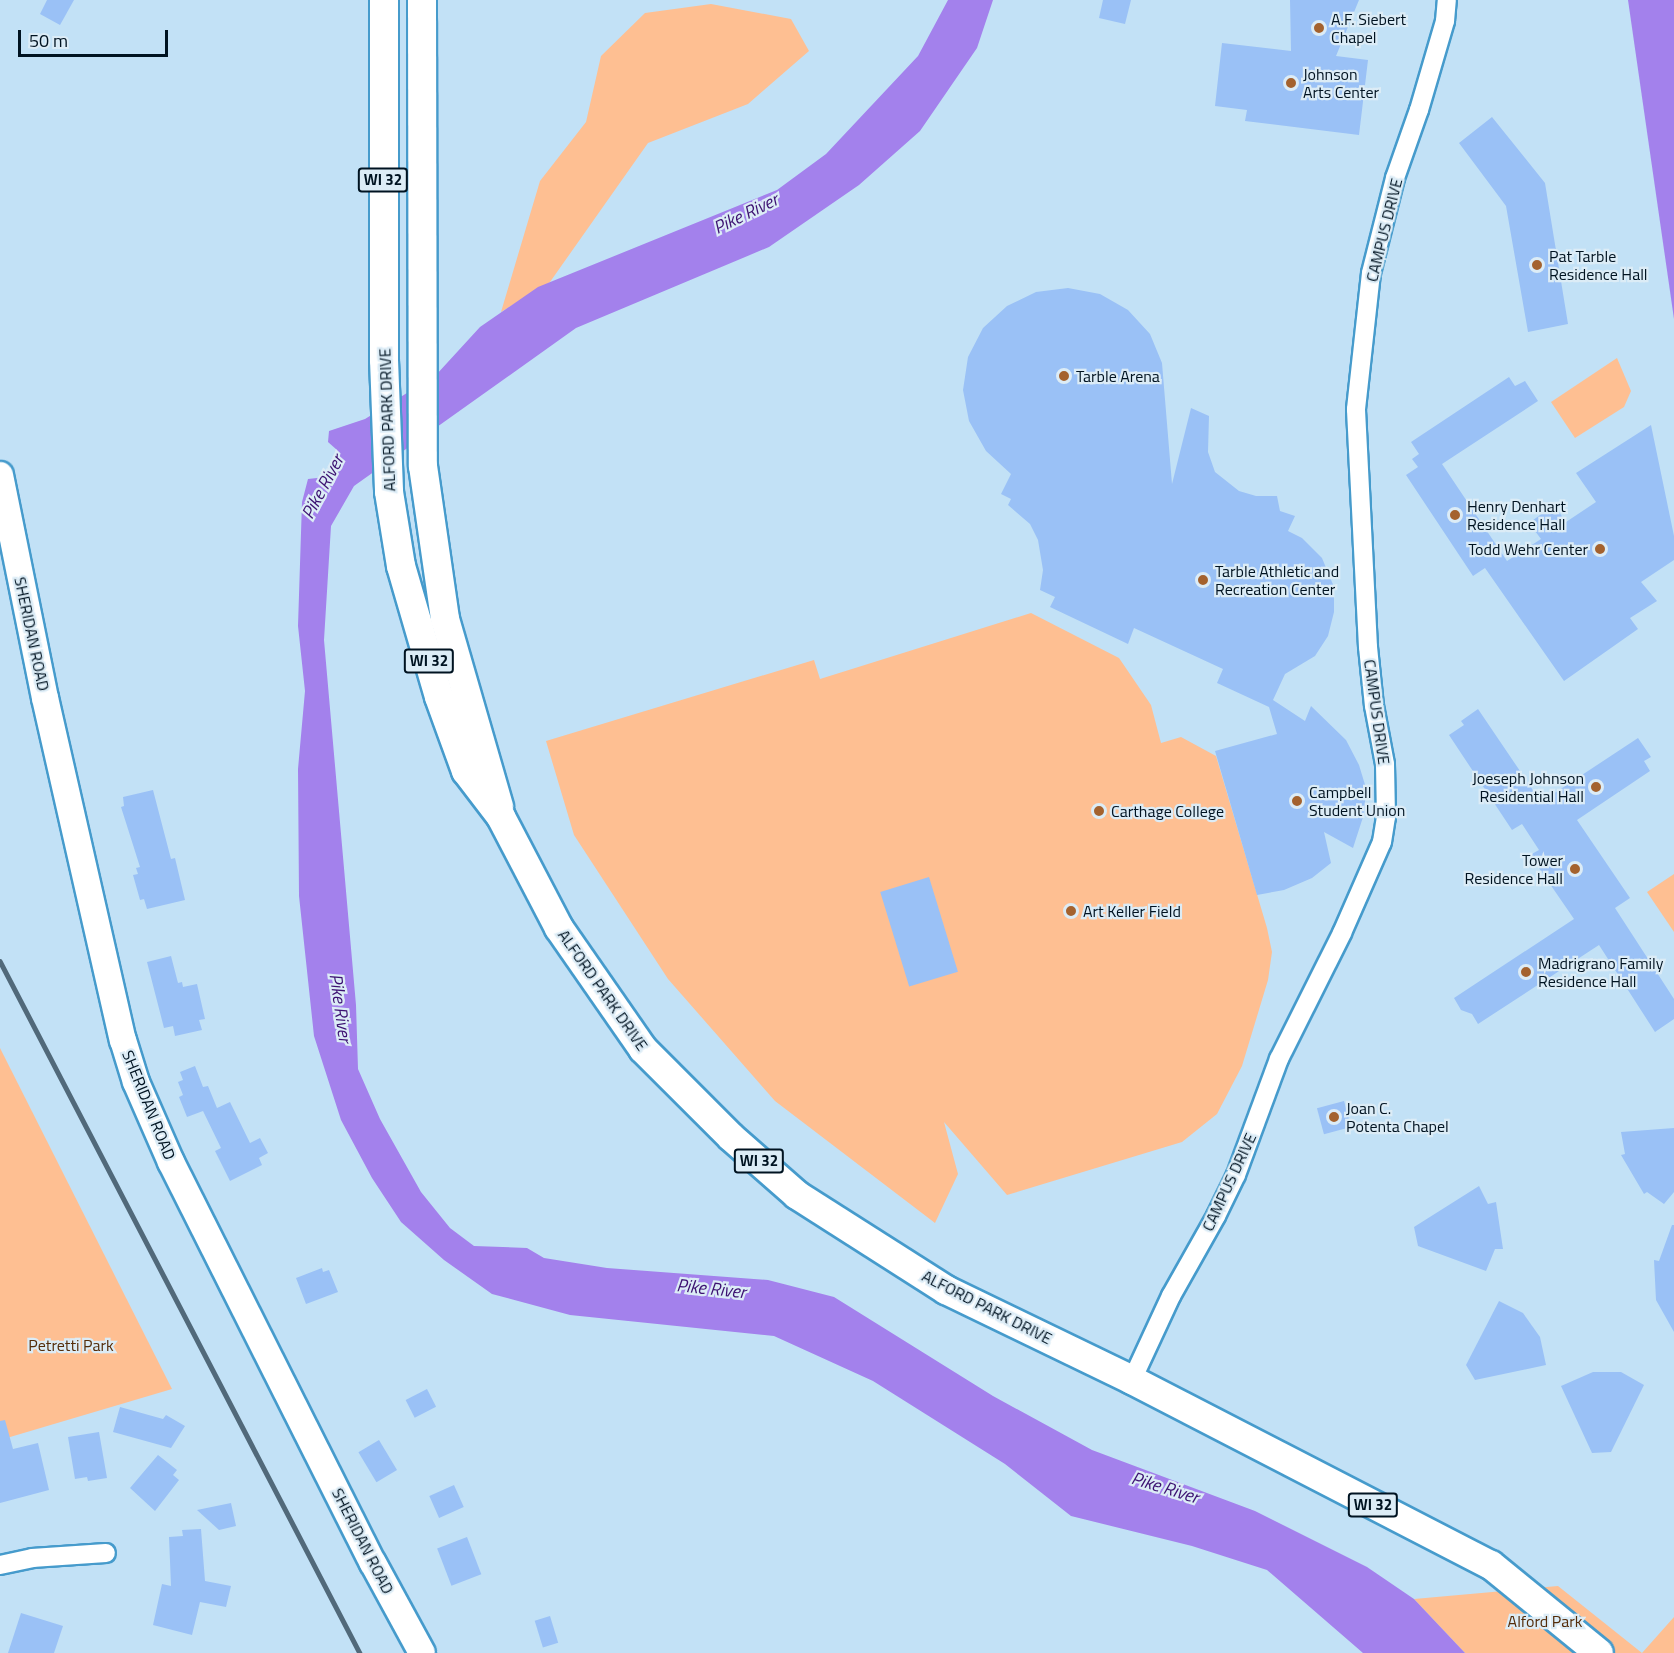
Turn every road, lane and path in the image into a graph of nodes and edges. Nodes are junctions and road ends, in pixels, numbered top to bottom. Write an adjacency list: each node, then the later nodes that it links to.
1 (384, 0): 5 (main road, ALFORD PARK DRIVE / WI 32)
2 (422, 0): 5 (main road, ALFORD PARK DRIVE / WI 32)
3 (1447, 0): 6 (street, CAMPUS DRIVE)
4 (0, 475): 9 (street, SHERIDAN ROAD)
5 (501, 817): 6 (main road, ALFORD PARK DRIVE / WI 32)
6 (1132, 1380): 10 (main road, ALFORD PARK DRIVE / WI 32)
7 (106, 1553): 8 (street)
8 (0, 1565)
9 (422, 1653)
10 (1599, 1653)

